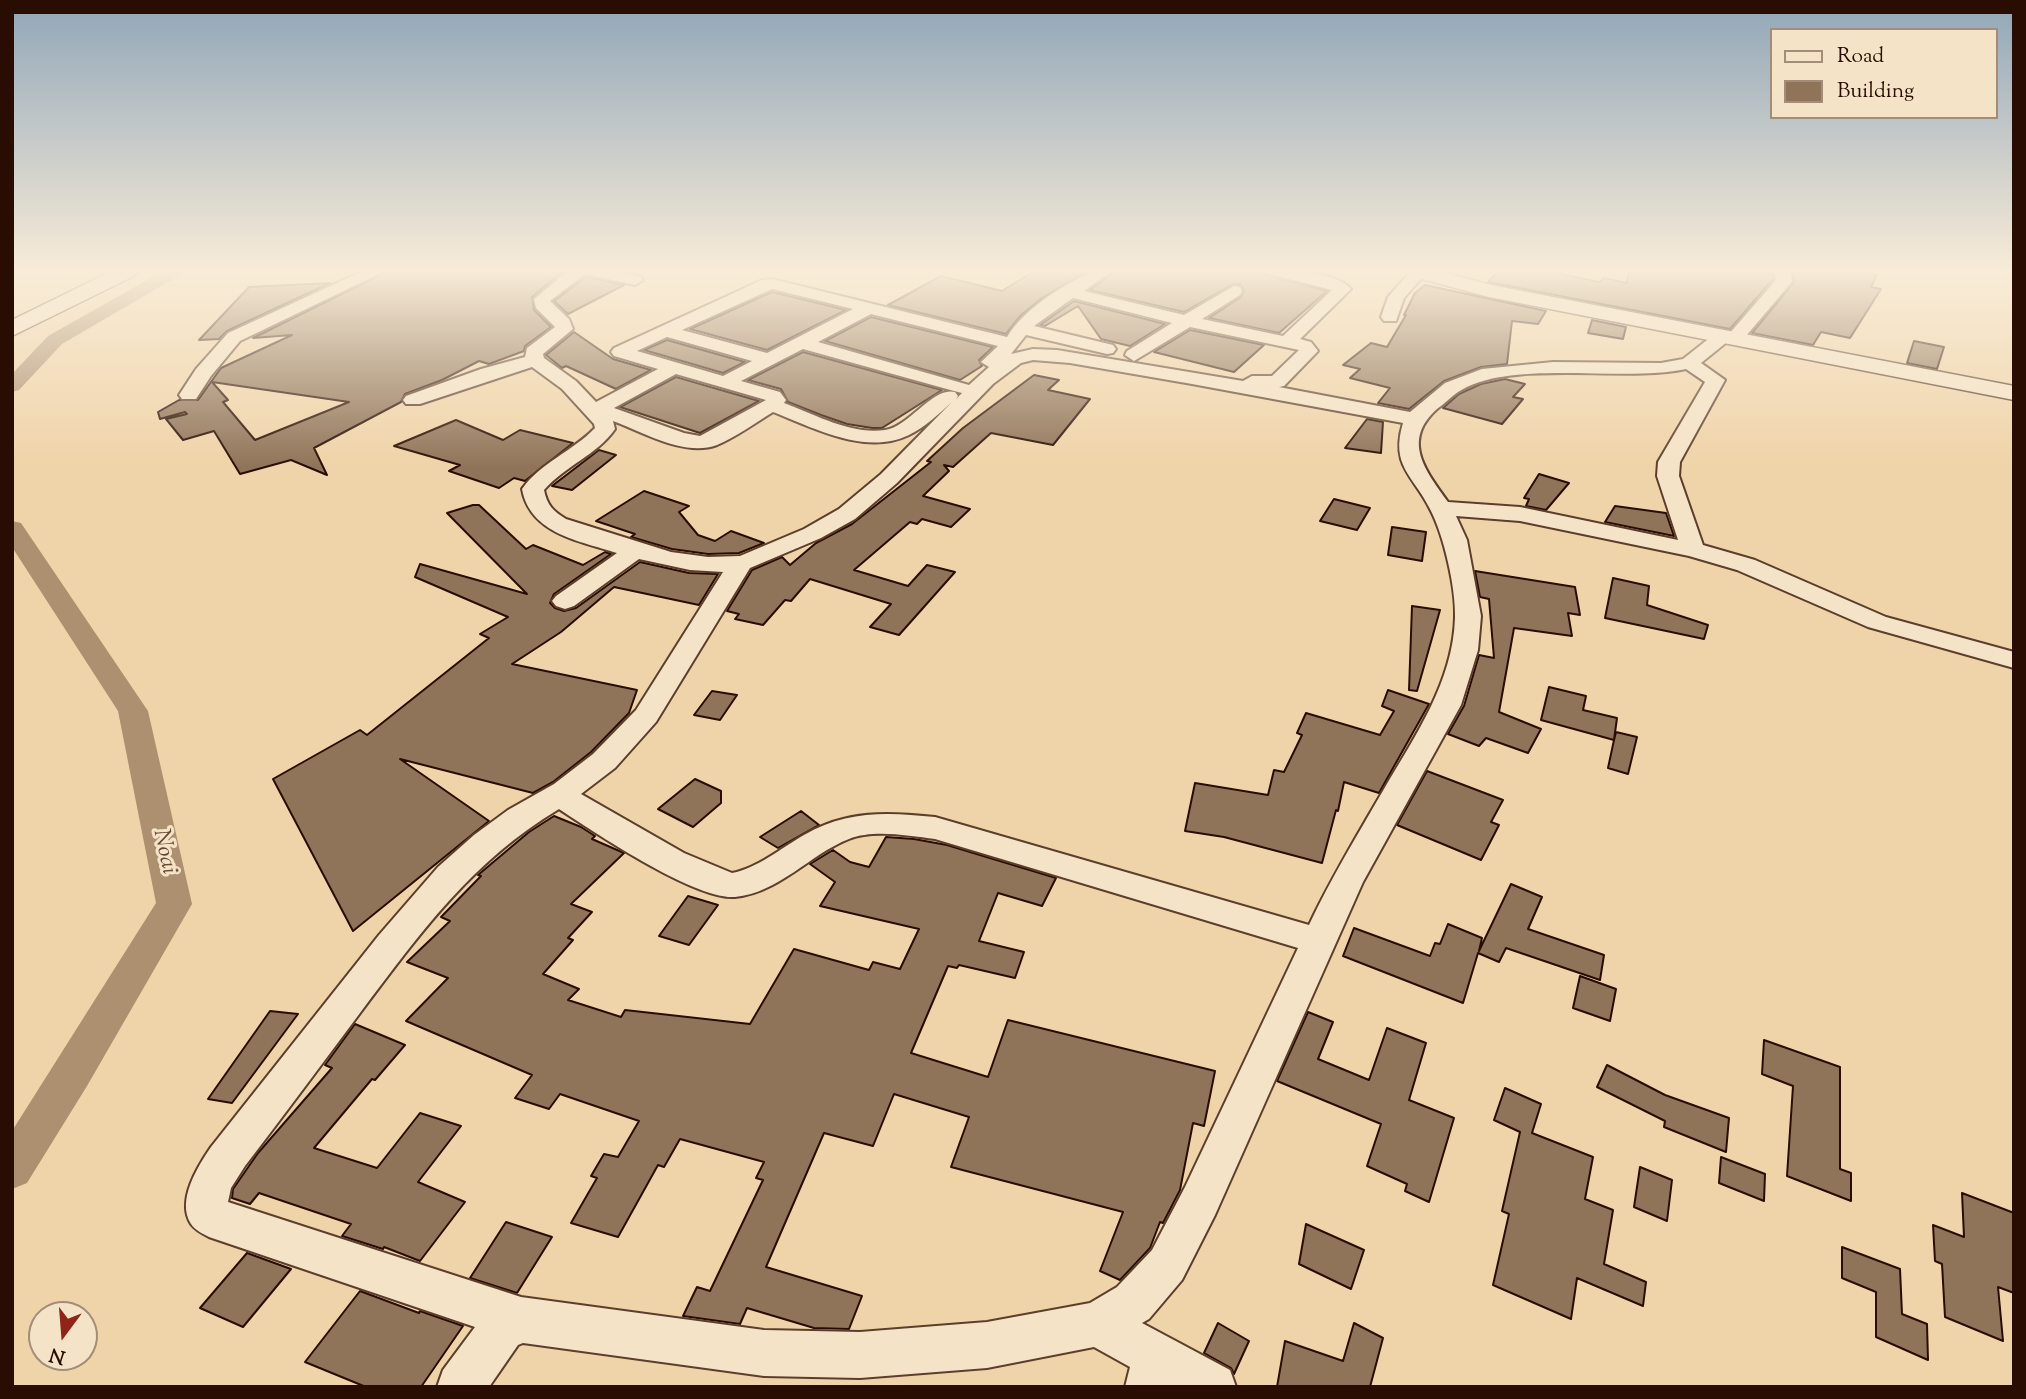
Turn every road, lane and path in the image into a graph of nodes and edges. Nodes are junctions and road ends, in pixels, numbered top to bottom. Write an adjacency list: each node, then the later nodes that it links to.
1 (236, 336): 23 (street)
2 (554, 336): 17 (street)
3 (651, 336): 19 (street)
4 (686, 336): 16 (street)
5 (810, 336): 13 (street)
6 (1017, 336): 21 (street)
7 (1019, 336): 15 (street)
8 (1163, 336): 15 (street)
9 (1260, 336): 14 (street)
10 (1293, 336): 14 (street)
11 (1719, 336): 12 (street)
12 (1728, 338): 18 (street); 22 (street)
13 (799, 342): 16 (street); 21 (street)
14 (1287, 342): 15 (street)
15 (1134, 355)
16 (767, 359): 20 (street)
17 (535, 360): 24 (street); 29 (street)
18 (1689, 363): 26 (street); 28 (street)
19 (674, 368): 20 (street); 25 (street)
20 (727, 381): 25 (street)
21 (961, 387): 25 (street)
22 (2014, 393)
23 (189, 395)
24 (413, 400)
25 (772, 405)
26 (1414, 419): 27 (street); 30 (street)
27 (1441, 508): 28 (street); 34 (street)
28 (1693, 550): 32 (street)
29 (635, 551): 30 (street); 31 (street)
30 (741, 563): 33 (street)
31 (565, 601)
32 (2014, 660)
33 (559, 794): 34 (street); 35 (street)
34 (1319, 941): 36 (street)
35 (522, 1320): 36 (street); 38 (street)
36 (1097, 1324): 37 (street)
37 (1153, 1372): 39 (street)
38 (460, 1387)
39 (1213, 1387)

